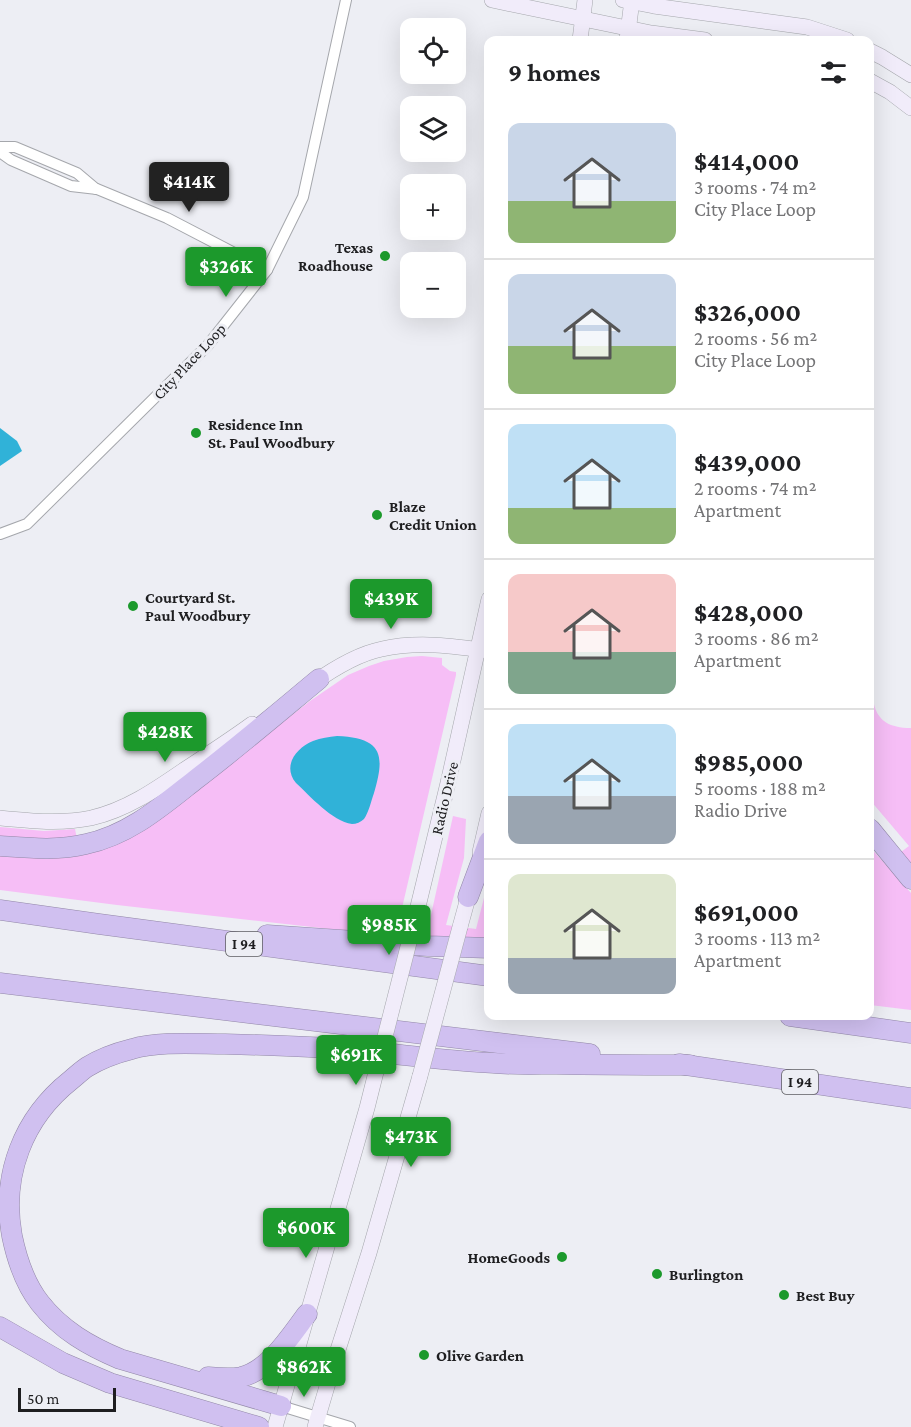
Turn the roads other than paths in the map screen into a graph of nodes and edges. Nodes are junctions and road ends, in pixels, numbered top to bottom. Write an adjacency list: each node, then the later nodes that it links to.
1 (346, 0): 17 (street, City Place Loop)
2 (492, 0): 5 (main road)
3 (585, 0): 5 (main road)
4 (629, 1): 6 (main road); 9 (main road)
5 (583, 19): 6 (main road); 7 (main road)
6 (627, 34): 8 (main road)
7 (581, 36)
8 (672, 36)
9 (835, 36)
10 (874, 53): 11 (main road)
11 (911, 75)
12 (874, 83): 13 (main road)
13 (911, 108)
14 (0, 147): 16 (street)
15 (0, 152): 16 (street)
16 (97, 189): 17 (street)
17 (267, 270): 18 (street, City Place Loop)
18 (0, 534)
19 (484, 650): 20 (main road); 37 (main road, Radio Drive, bridge)
20 (319, 679): 21 (main road); 24 (highway)
21 (0, 818)
22 (484, 833): 27 (main road)
23 (874, 834): 26 (highway)
24 (0, 846)
25 (484, 854): 27 (highway)
26 (911, 879)
27 (468, 897): 41 (main road, bridge)
28 (0, 909): 29 (highway, I 94)
29 (99, 924): 30 (highway); 31 (highway, I 94)
30 (484, 948)
31 (484, 975)
32 (0, 983): 35 (highway, I 94)
33 (818, 1020): 34 (highway)
34 (911, 1033)
35 (690, 1065): 36 (highway, I 94); 39 (highway)
36 (911, 1098)
37 (307, 1314): 39 (highway); 40 (main road, Radio Drive)
38 (0, 1327): 42 (highway)
39 (176, 1375): 40 (highway)
40 (281, 1406): 41 (street); 43 (main road, Radio Drive)
41 (317, 1422): 44 (street)
42 (259, 1427)
43 (274, 1427)
44 (350, 1427)

